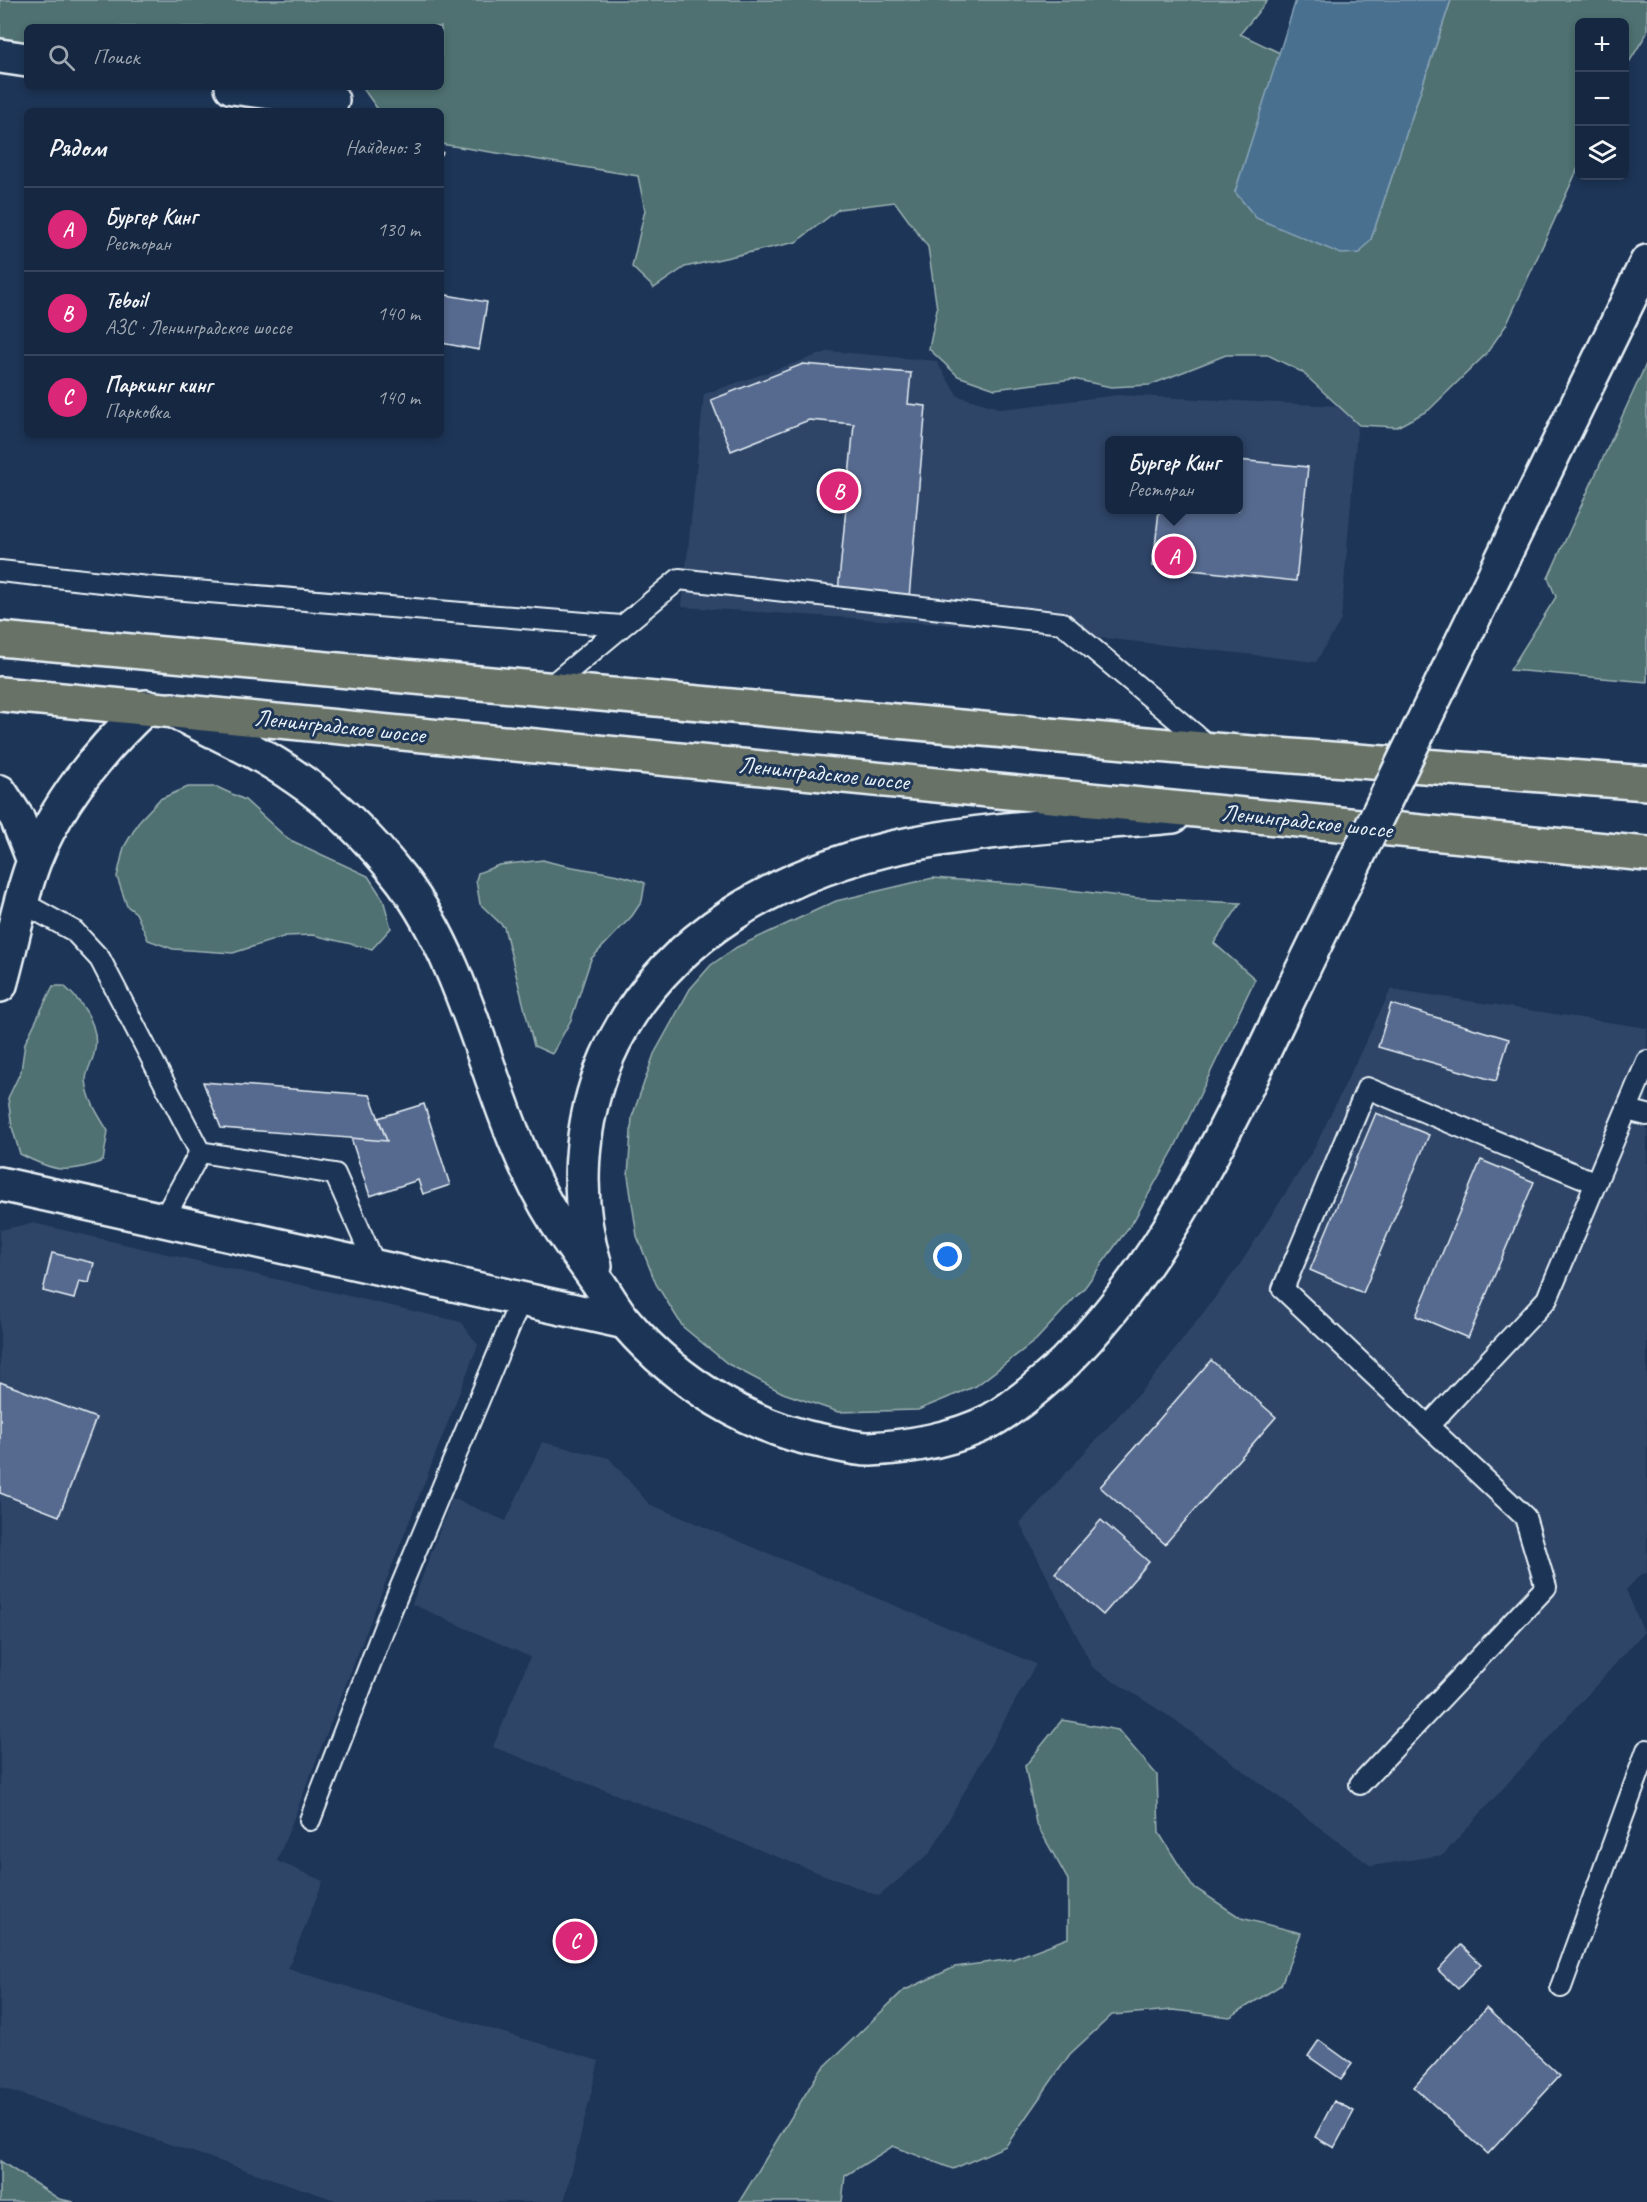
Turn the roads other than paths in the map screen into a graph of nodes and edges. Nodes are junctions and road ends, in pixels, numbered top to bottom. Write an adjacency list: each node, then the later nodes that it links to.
1 (0, 56): 2 (street)
2 (24, 60)
3 (255, 90): 4 (street)
4 (332, 100)
5 (1647, 262): 30 (street, bridge)
6 (0, 571): 7 (lane)
7 (621, 626): 9 (lane); 12 (lane)
8 (0, 639): 9 (highway)
9 (547, 688): 12 (highway)
10 (0, 693): 11 (highway, Ленинградское шоссе)
11 (159, 708): 15 (highway, Ленинградское шоссе); 17 (street); 28 (street)
12 (1213, 750): 13 (highway)
13 (1647, 783)
14 (0, 792): 17 (street)
15 (1219, 812): 16 (highway, Ленинградское шоссе); 28 (street)
16 (1647, 854)
17 (34, 861): 18 (street)
18 (23, 903): 19 (street); 23 (lane)
19 (0, 985)
20 (1647, 1061): 21 (lane)
21 (1627, 1110): 22 (lane); 24 (lane)
22 (1647, 1115)
23 (200, 1152): 26 (lane); 27 (lane)
24 (1596, 1183): 31 (lane); 31 (lane)
25 (0, 1184): 26 (street)
26 (163, 1220): 27 (street)
27 (376, 1267): 29 (street)
28 (603, 1290): 30 (street)
29 (521, 1299): 30 (street); 34 (lane)
30 (625, 1322)
31 (1428, 1426): 33 (lane)
32 (1647, 1750): 35 (lane)
33 (1360, 1784)
34 (310, 1820)
35 (1561, 1987)

